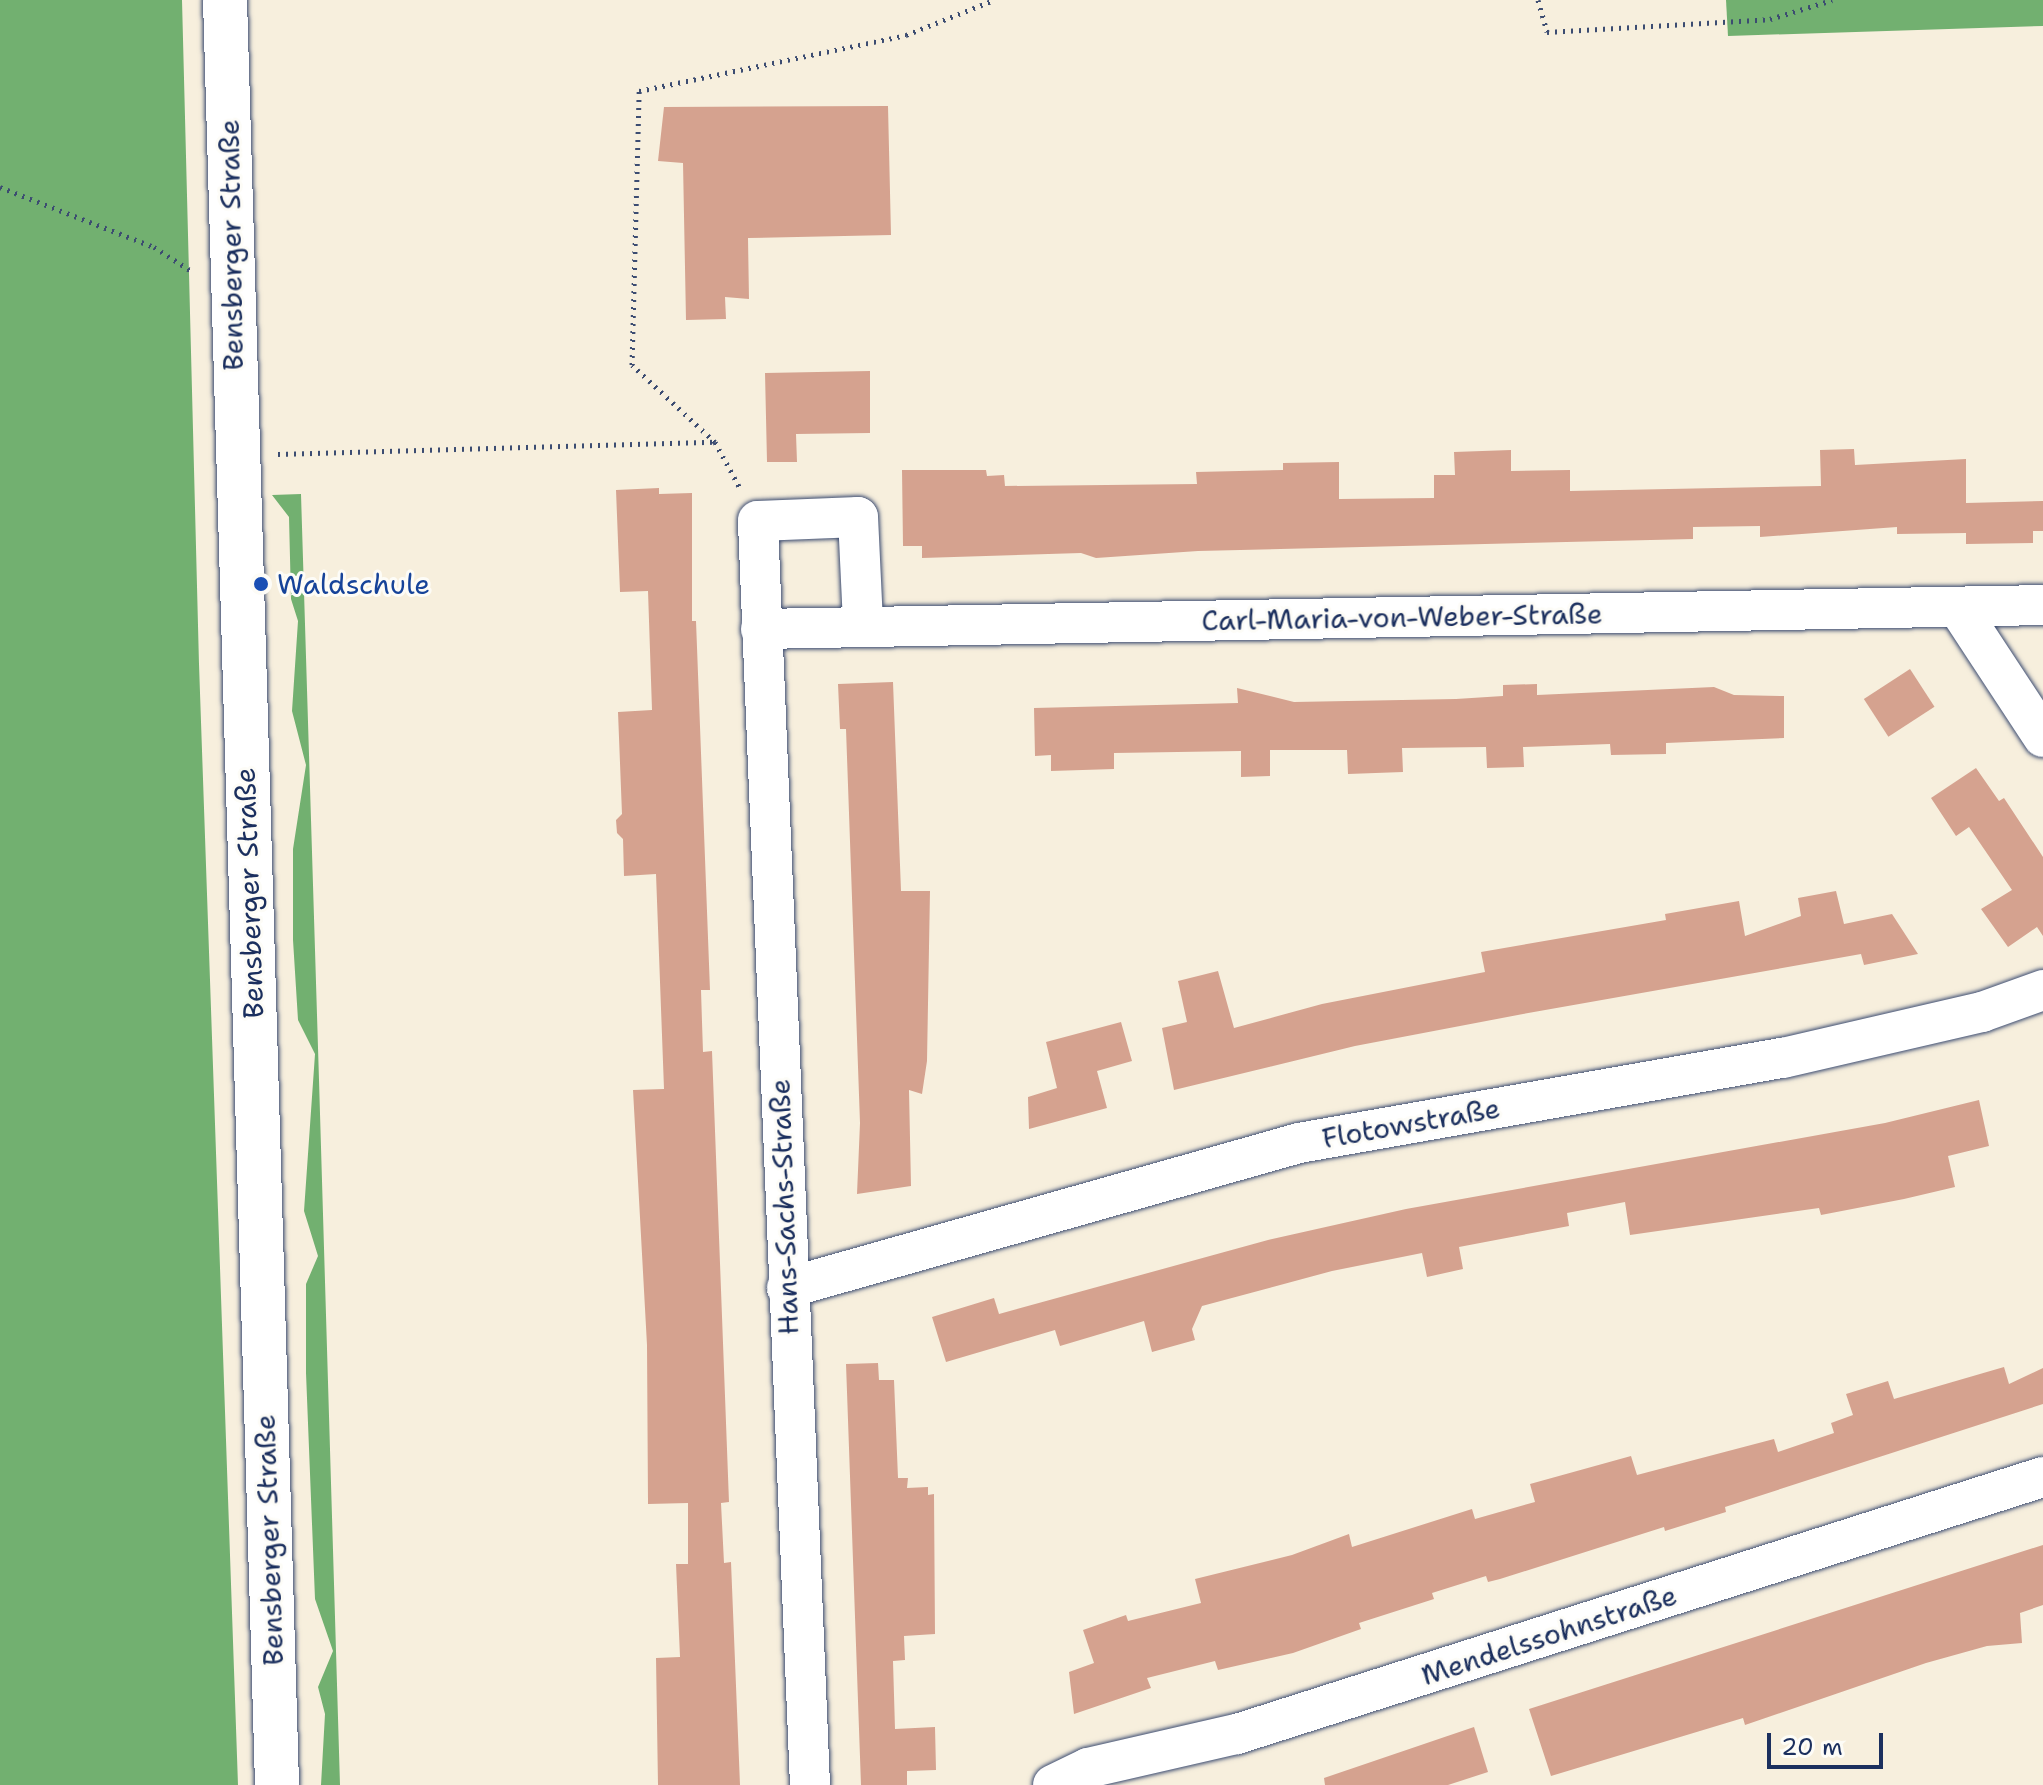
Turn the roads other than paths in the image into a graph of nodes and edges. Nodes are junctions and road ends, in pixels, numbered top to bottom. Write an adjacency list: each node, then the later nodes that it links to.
1 (225, 0): 10 (main road, Bensberger Straße)
2 (2043, 605): 3 (street, Carl-Maria-von-Weber-Straße)
3 (1959, 609): 4 (street, Carl-Maria-von-Weber-Straße); 6 (street)
4 (863, 624): 5 (street, Carl-Maria-von-Weber-Straße); 5 (street, Hans-Sachs-Straße)
5 (761, 629): 8 (street, Hans-Sachs-Straße)
6 (2043, 737)
7 (2043, 990): 8 (street, Flotowstraße)
8 (787, 1288): 11 (street, Hans-Sachs-Straße)
9 (2043, 1477): 12 (street, Mendelssohnstraße)
10 (277, 1785)
11 (810, 1785)
12 (1053, 1785)

